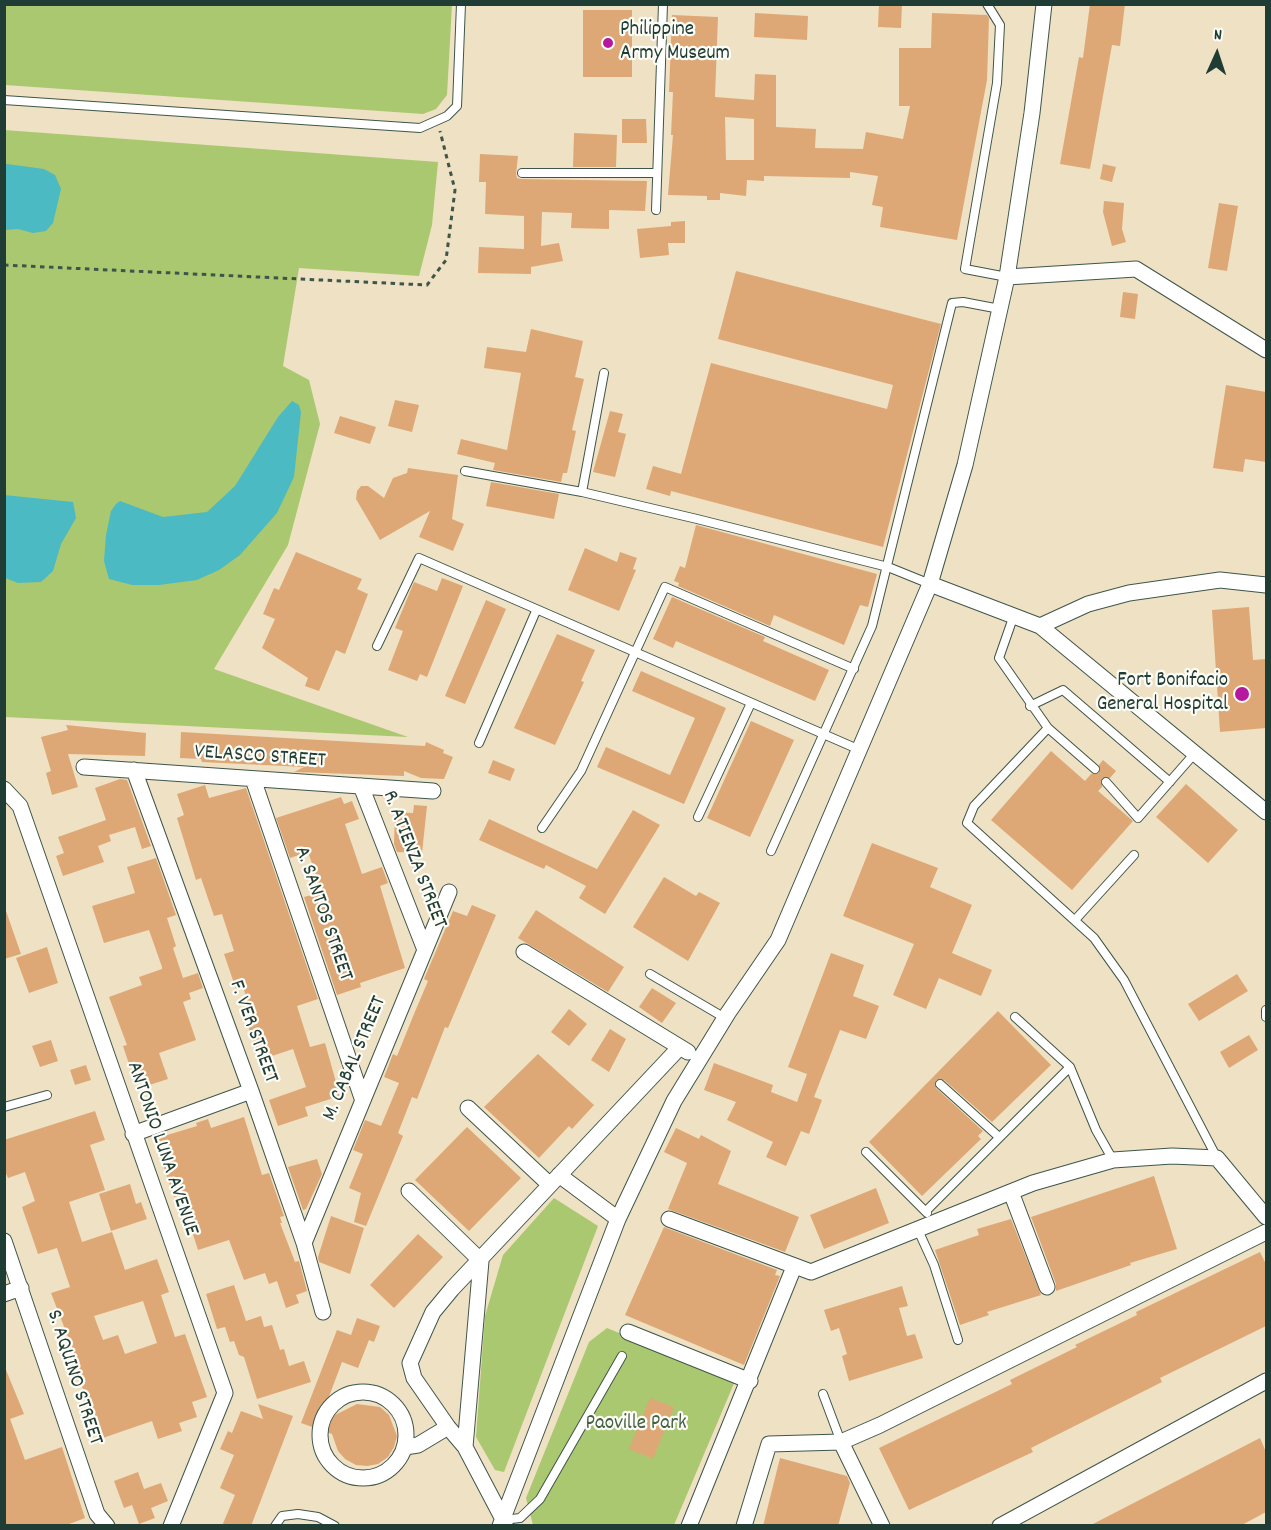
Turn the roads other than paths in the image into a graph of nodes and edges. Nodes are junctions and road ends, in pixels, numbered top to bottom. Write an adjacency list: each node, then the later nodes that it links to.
1 (461, 4): 5 (lane)
2 (663, 4): 7 (lane)
3 (987, 4): 9 (lane)
4 (1044, 4): 9 (street)
5 (4, 100)
6 (522, 173): 7 (lane)
7 (657, 173): 8 (lane)
8 (656, 210)
9 (1007, 277): 10 (street); 11 (street)
10 (1000, 309): 15 (lane); 16 (street)
11 (1266, 350)
12 (604, 373): 14 (lane)
13 (465, 471): 14 (lane)
14 (582, 492): 15 (lane)
15 (888, 567): 16 (lane); 23 (lane)
16 (930, 584): 19 (street); 29 (street)
17 (1266, 585): 20 (street)
18 (536, 611): 21 (lane); 22 (lane); 28 (lane)
19 (1014, 615): 20 (street); 25 (lane)
20 (1041, 626): 30 (street)
21 (377, 646)
22 (636, 654): 23 (lane); 24 (lane); 42 (lane)
23 (854, 669): 27 (lane)
24 (751, 703): 27 (lane); 41 (lane)
25 (1030, 706): 26 (lane); 36 (lane)
26 (1047, 728): 32 (lane); 46 (lane)
27 (823, 736): 29 (lane); 43 (lane)
28 (479, 743)
29 (861, 751): 53 (street)
30 (1196, 752): 36 (lane); 40 (street)
31 (84, 767): 33 (street, VELASCO STREET)
32 (1095, 769)
33 (134, 770): 34 (street, VELASCO STREET); 58 (street, F. VER STREET)
34 (253, 778): 37 (street, VELASCO STREET); 60 (street, A. SANTOS STREET)
35 (1106, 782): 36 (lane)
36 (1170, 782)
37 (361, 786): 39 (street, VELASCO STREET); 47 (street, R. ATIENZA STREET)
38 (4, 789): 63 (street, ANTONIO LUNA AVENUE)
39 (433, 791)
40 (1266, 812)
41 (698, 817)
42 (542, 828)
43 (771, 851)
44 (1134, 855): 46 (lane)
45 (449, 892): 47 (street, M. CABAL STREET)
46 (1075, 920): 66 (lane)
47 (425, 950): 60 (street, M. CABAL STREET)
48 (524, 952): 54 (street)
49 (650, 974): 53 (lane)
50 (1266, 1010): 52 (lane)
51 (1015, 1017): 56 (lane)
52 (1266, 1017)
53 (725, 1018): 55 (street)
54 (680, 1047): 55 (street); 68 (street)
55 (700, 1058): 72 (street)
56 (1070, 1067): 64 (lane); 67 (lane)
57 (940, 1084): 64 (lane)
58 (251, 1091): 63 (street); 77 (street, F. VER STREET)
59 (47, 1095): 61 (lane)
60 (362, 1098): 77 (street, M. CABAL STREET)
61 (4, 1107)
62 (468, 1108): 68 (street)
63 (133, 1134): 96 (street, ANTONIO LUNA AVENUE)
64 (999, 1137): 74 (lane)
65 (866, 1152): 74 (lane)
66 (1217, 1158): 67 (street); 71 (street)
67 (1113, 1160): 70 (street)
68 (555, 1180): 72 (street); 78 (street)
69 (409, 1191): 78 (street)
70 (1011, 1192): 74 (street); 80 (street)
71 (1266, 1217)
72 (618, 1219): 94 (street)
73 (669, 1219): 79 (street)
74 (925, 1221): 79 (street); 85 (lane)
75 (1266, 1232): 91 (street)
76 (4, 1241): 81 (street, S. AQUINO STREET)
77 (304, 1243): 83 (street, F. VER STREET)
78 (481, 1261): 90 (street); 93 (street)
79 (794, 1267): 87 (street)
80 (1047, 1287)
81 (21, 1288): 82 (street); 95 (street, S. AQUINO STREET)
82 (4, 1293)
83 (323, 1312)
84 (628, 1332): 87 (street)
85 (958, 1340)
86 (622, 1356): 94 (lane)
87 (750, 1381): 99 (street)
88 (1266, 1381): 102 (street)
89 (823, 1394): 91 (lane)
90 (448, 1427): 92 (street); 93 (street)
91 (841, 1442): 100 (street); 101 (street)
92 (405, 1447): 92 (street)
93 (465, 1447): 94 (street)
94 (503, 1524)
95 (107, 1526)
96 (171, 1526)
97 (275, 1526): 98 (lane)
98 (335, 1526)
99 (689, 1526)
100 (744, 1526)
101 (882, 1526)
102 (1000, 1526)

